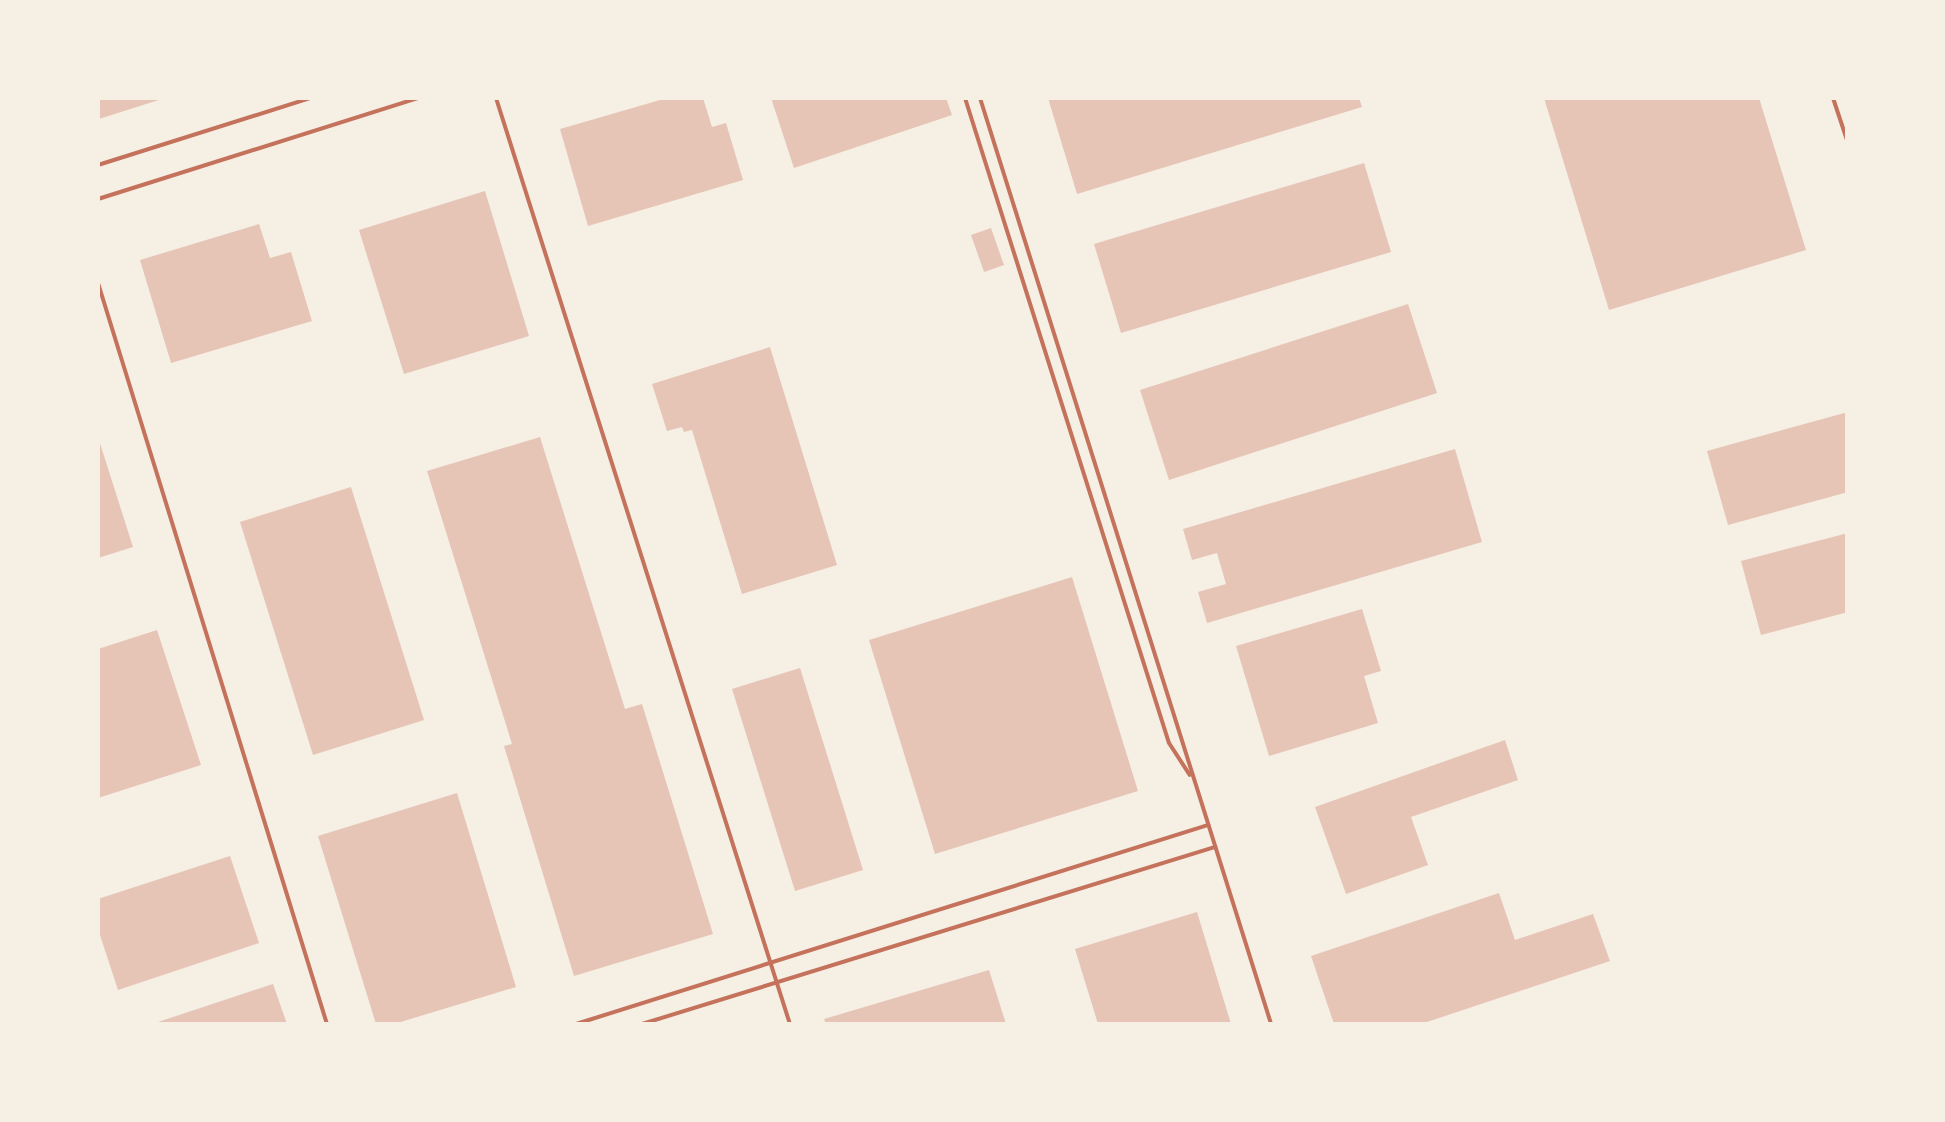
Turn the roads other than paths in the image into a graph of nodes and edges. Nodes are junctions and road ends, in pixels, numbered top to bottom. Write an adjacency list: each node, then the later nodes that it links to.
1 (311, 98): 8 (lane)
2 (418, 98): 9 (lane)
3 (496, 98): 14 (lane)
4 (966, 98): 11 (lane)
5 (980, 98): 11 (lane)
6 (1834, 98): 7 (lane)
7 (1848, 142)
8 (98, 166)
9 (98, 199)
10 (98, 284): 16 (lane)
11 (1192, 778): 12 (lane)
12 (1208, 825): 13 (lane); 14 (lane)
13 (1215, 847): 15 (lane); 20 (lane)
14 (771, 966): 15 (lane); 17 (lane)
15 (776, 984): 18 (lane); 19 (lane)
16 (327, 1024)
17 (576, 1024)
18 (642, 1024)
19 (790, 1024)
20 (1271, 1024)

